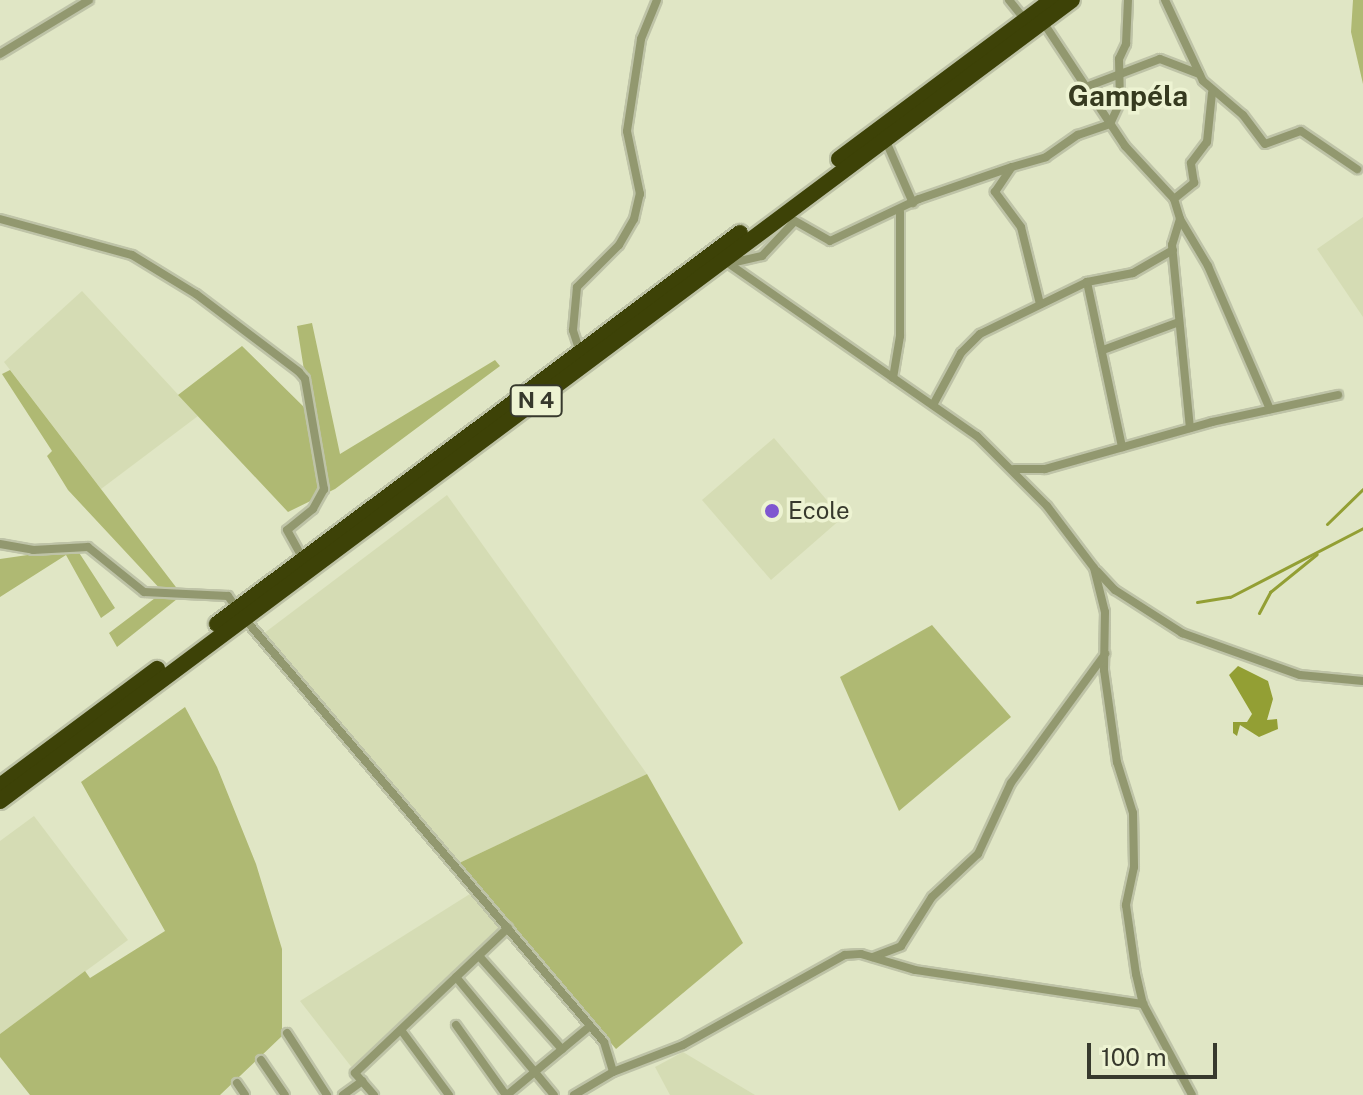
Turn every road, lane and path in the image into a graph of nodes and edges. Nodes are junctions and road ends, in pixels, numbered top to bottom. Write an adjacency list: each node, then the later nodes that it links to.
1 (89, 0): 10 (street)
2 (657, 0): 30 (street)
3 (1009, 0): 8 (street)
4 (1052, 0): 8 (highway, N 4)
5 (1072, 0): 9 (highway, N 4)
6 (1128, 0): 11 (street)
7 (1165, 0): 12 (street)
8 (1025, 20): 30 (highway, N 4)
9 (1043, 22): 13 (street); 16 (highway, N 4)
10 (0, 54)
11 (1119, 74): 12 (street); 13 (street); 15 (street)
12 (1199, 74): 14 (street)
13 (1086, 87): 15 (street)
14 (1212, 93): 18 (street); 19 (street)
15 (1110, 124): 17 (street); 19 (street)
16 (885, 139): 20 (street); 25 (highway, N 4)
17 (1012, 167): 20 (street); 27 (street)
18 (1357, 169)
19 (1174, 199): 23 (street)
20 (913, 203): 21 (street)
21 (900, 212): 25 (street); 31 (street)
22 (0, 219): 39 (street)
23 (1180, 219): 24 (street); 34 (street)
24 (1173, 250): 26 (street); 28 (street)
25 (727, 262): 31 (street); 41 (highway, N 4)
26 (1087, 282): 27 (street); 29 (street)
27 (1040, 304): 33 (street)
28 (1179, 322): 29 (street); 35 (street)
29 (1103, 350): 36 (street)
30 (580, 353): 39 (highway, N 4)
31 (893, 378): 33 (street)
32 (1338, 395): 34 (street)
33 (933, 405): 37 (street)
34 (1270, 409): 35 (street)
35 (1190, 428): 36 (street)
36 (1122, 447): 37 (street)
37 (1014, 469): 40 (street)
38 (0, 544): 41 (street)
39 (303, 560): 41 (highway, N 4)
40 (1094, 568): 42 (street); 43 (street)
41 (241, 614): 44 (highway, N 4); 45 (highway, N 4); 46 (street)
42 (1105, 653): 48 (street); 50 (street)
43 (1363, 681)
44 (0, 786)
45 (0, 801)
46 (508, 928): 47 (street); 52 (street)
47 (479, 956): 49 (street); 55 (street)
48 (873, 957): 50 (street); 58 (street)
49 (456, 977): 53 (street); 57 (street)
50 (1143, 1004): 70 (street)
51 (456, 1025): 67 (street)
52 (590, 1026): 55 (street); 58 (street)
53 (401, 1030): 59 (street); 66 (street)
54 (287, 1033): 63 (street)
55 (562, 1049): 57 (street)
56 (261, 1060): 62 (street)
57 (535, 1072): 67 (street); 68 (street)
58 (613, 1072): 69 (street)
59 (362, 1081): 64 (street); 65 (street)
60 (237, 1083): 61 (street)
61 (245, 1095)
62 (285, 1095)
63 (327, 1095)
64 (343, 1095)
65 (374, 1095)
66 (449, 1095)
67 (507, 1095)
68 (554, 1095)
69 (574, 1095)
70 (1192, 1095)

